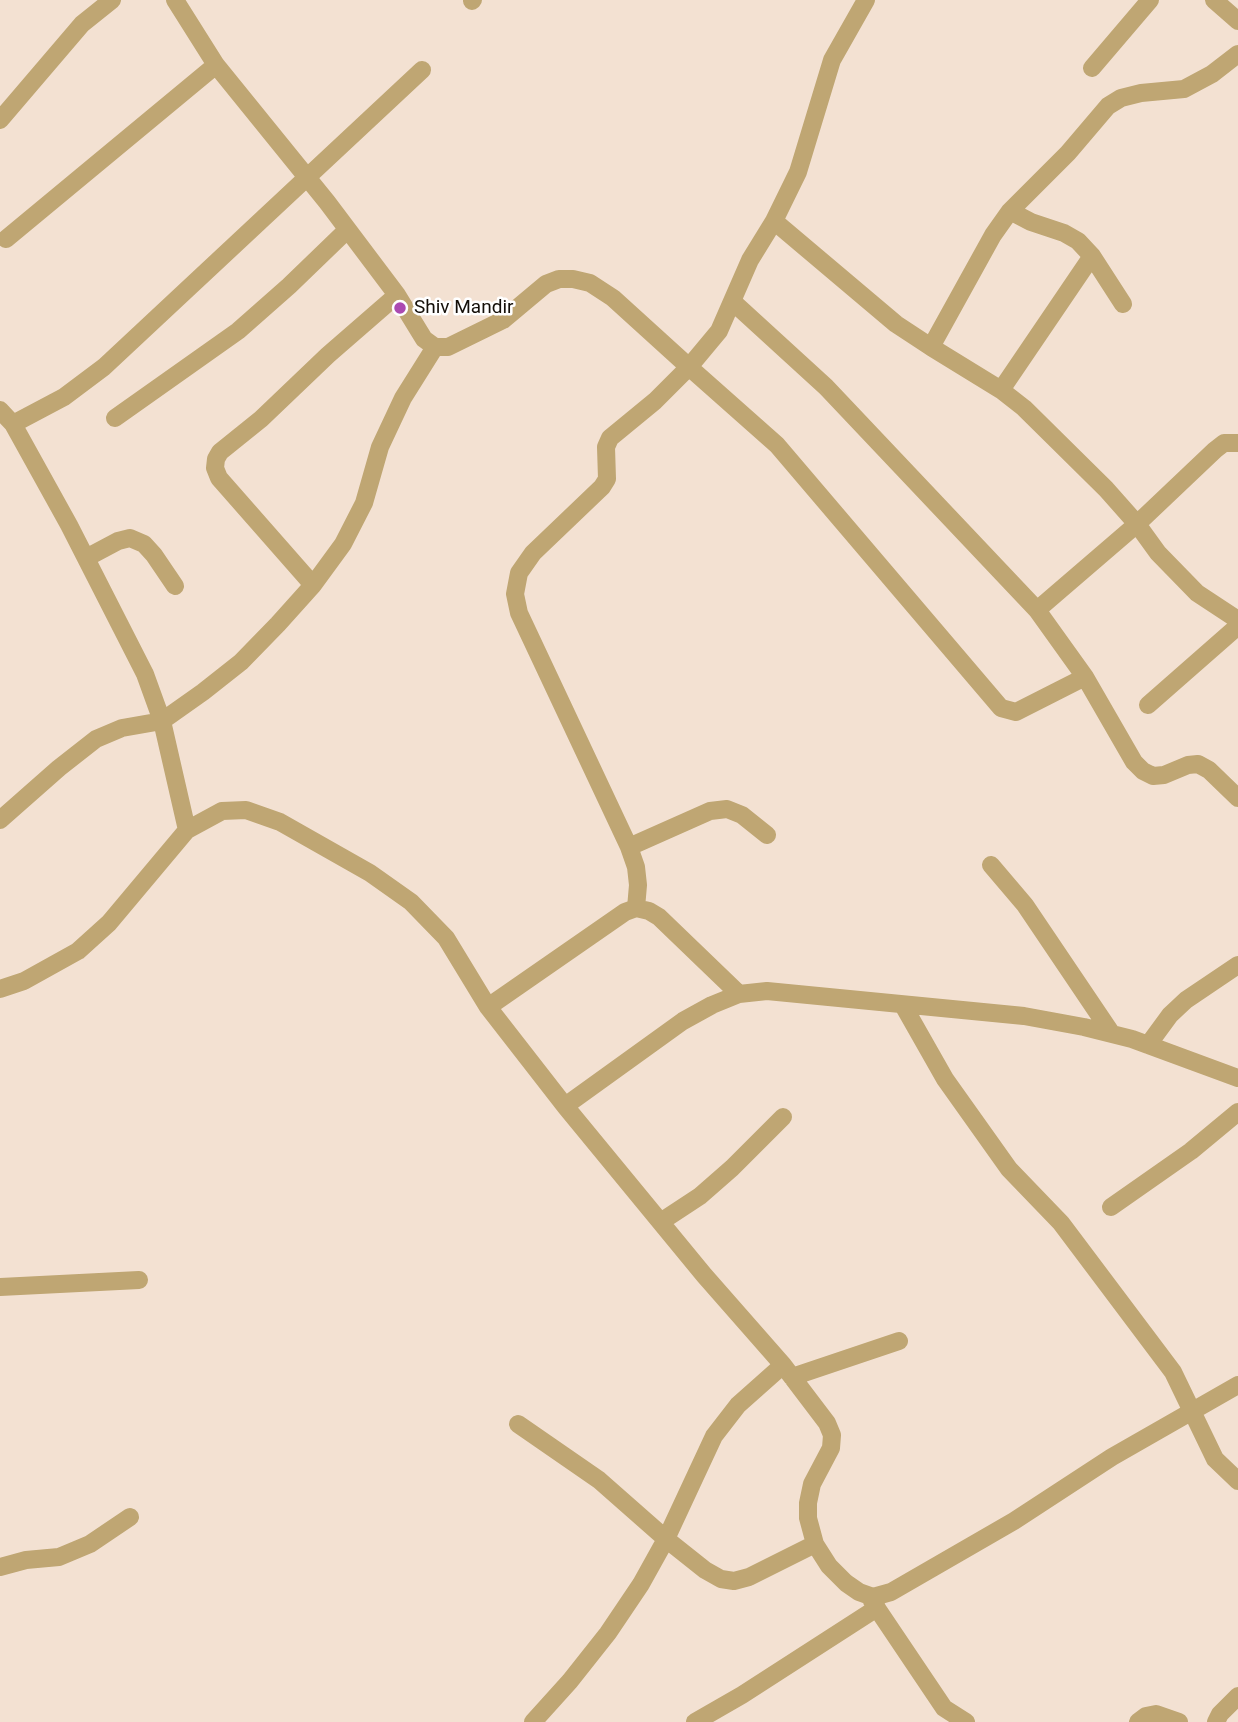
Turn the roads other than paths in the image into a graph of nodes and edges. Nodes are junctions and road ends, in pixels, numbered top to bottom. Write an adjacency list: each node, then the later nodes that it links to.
1 (112, 0): 11 (street)
2 (176, 0): 8 (street)
3 (866, 0): 14 (street)
4 (1150, 0): 9 (street)
5 (1214, 0): 6 (street)
6 (1238, 21)
7 (1238, 54): 13 (street)
8 (216, 65): 12 (street); 16 (street)
9 (1092, 68)
10 (422, 70): 12 (street)
11 (0, 120)
12 (305, 177): 15 (street); 27 (street)
13 (1010, 211): 17 (street); 22 (street)
14 (774, 221): 19 (street); 22 (street)
15 (347, 230): 18 (street); 26 (street)
16 (6, 239)
17 (1092, 256): 20 (street); 24 (street)
18 (397, 295): 21 (street); 31 (street)
19 (733, 302): 23 (street); 33 (street)
20 (1123, 304)
21 (435, 347): 23 (street); 31 (street)
22 (931, 347): 24 (street)
23 (689, 367): 36 (street); 43 (street)
24 (1001, 390): 29 (street)
25 (0, 410): 27 (street)
26 (114, 418)
27 (13, 424): 30 (street)
28 (1238, 443): 29 (street)
29 (1137, 524): 33 (street); 34 (street)
30 (86, 558): 32 (street); 38 (street)
31 (313, 584): 38 (street)
32 (175, 586)
33 (1037, 610): 36 (street)
34 (1238, 620)
35 (1238, 626): 37 (street)
36 (1086, 677): 39 (street)
37 (1147, 705)
38 (162, 721): 40 (street); 41 (street)
39 (1238, 798)
40 (0, 820)
41 (187, 830): 47 (street); 50 (street)
42 (767, 835): 43 (street)
43 (629, 846): 45 (street)
44 (991, 865): 51 (street)
45 (636, 908): 48 (street); 50 (street)
46 (1238, 965): 52 (street)
47 (0, 989)
48 (738, 994): 49 (street); 54 (street)
49 (903, 1005): 51 (street); 64 (street)
50 (488, 1007): 54 (street)
51 (1112, 1034): 52 (street)
52 (1148, 1045): 53 (street)
53 (1238, 1078)
54 (565, 1105): 58 (street)
55 (1238, 1112): 57 (street)
56 (783, 1117): 58 (street)
57 (1111, 1207)
58 (662, 1221): 62 (street)
59 (139, 1280): 60 (street)
60 (0, 1287)
61 (899, 1341): 62 (street)
62 (787, 1371): 68 (street); 69 (street)
63 (1238, 1385): 64 (street)
64 (1192, 1412): 66 (street); 71 (street)
65 (518, 1424): 68 (street)
66 (1238, 1481)
67 (130, 1517): 70 (street)
68 (666, 1539): 69 (street); 73 (street)
69 (815, 1544): 71 (street)
70 (0, 1567)
71 (873, 1602): 74 (street); 75 (street)
72 (1238, 1696): 78 (street)
73 (533, 1722)
74 (695, 1722)
75 (966, 1722)
76 (1138, 1722): 77 (street)
77 (1179, 1722)
78 (1216, 1722)

